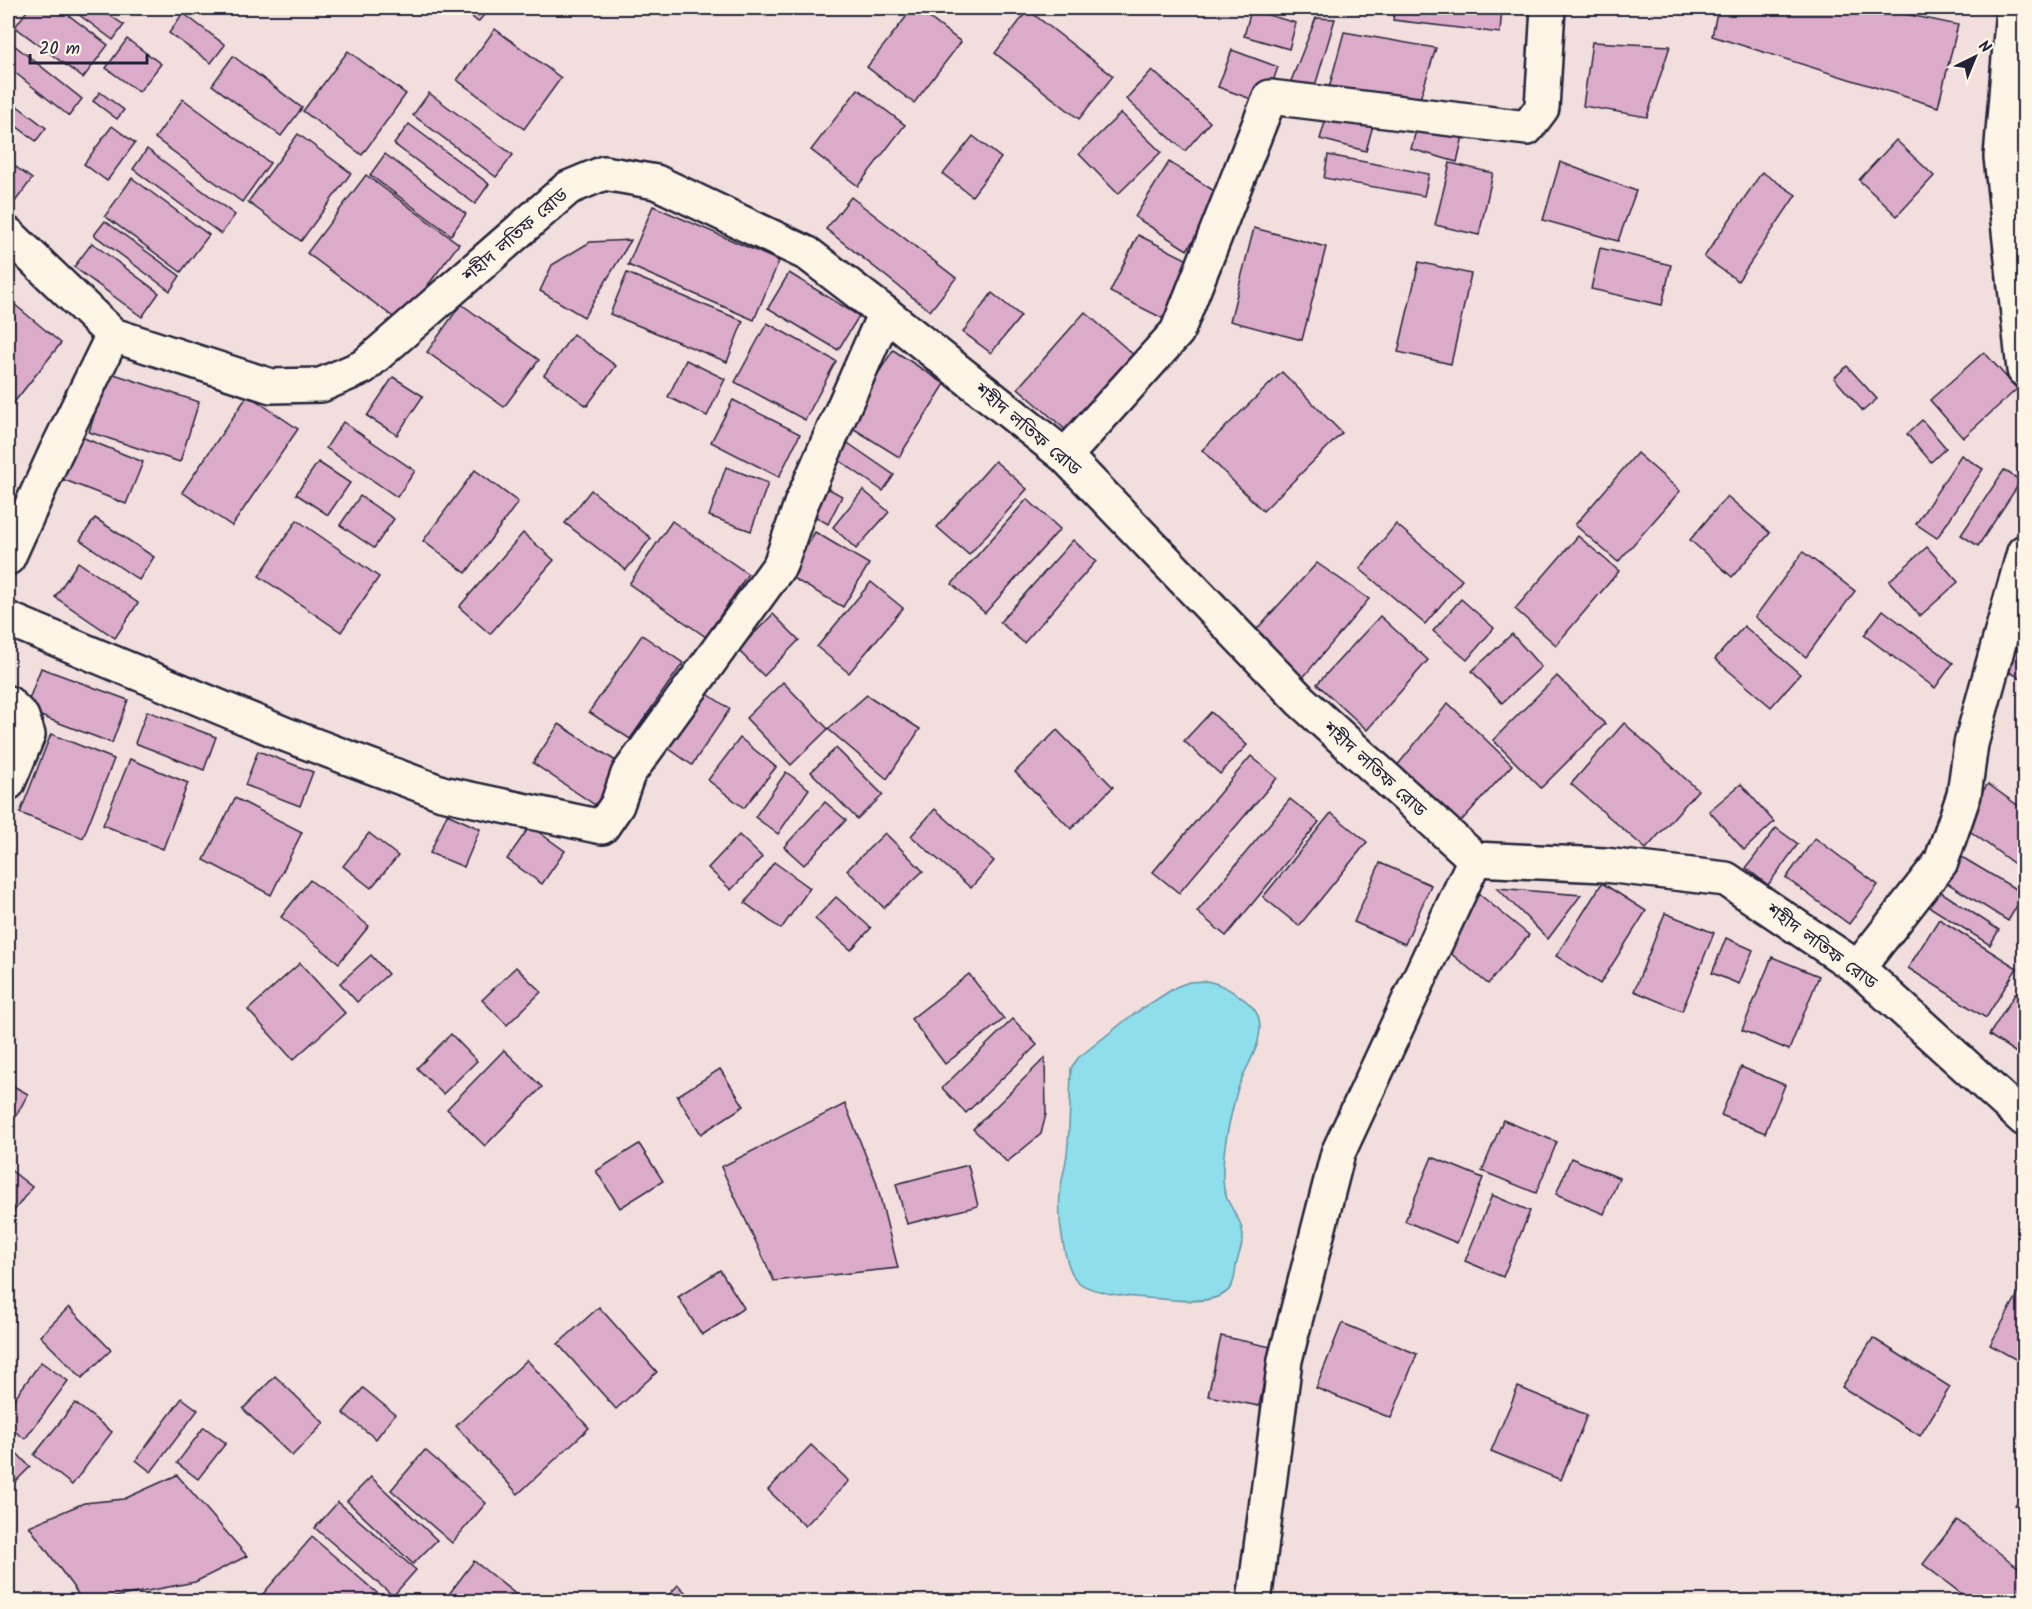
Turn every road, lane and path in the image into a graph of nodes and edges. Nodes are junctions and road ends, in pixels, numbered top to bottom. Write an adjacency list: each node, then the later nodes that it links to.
1 (1548, 8): 7 (street)
2 (2013, 8): 6 (street)
3 (8, 234): 5 (street, শহীদ লতিফ রোড)
4 (885, 313): 5 (street, শহীদ লতিফ রোড); 7 (street, শহীদ লতিফ রোড); 10 (street)
5 (113, 335): 9 (street)
6 (2025, 370)
7 (1065, 456): 13 (street, শহীদ লতিফ রোড)
8 (2025, 552): 14 (street)
9 (8, 558)
10 (8, 619)
11 (8, 703): 12 (street)
12 (8, 783)
13 (1474, 859): 14 (street, শহীদ লতিফ রোড); 16 (street)
14 (1858, 968): 15 (street, শহীদ লতিফ রোড)
15 (2025, 1119)
16 (1254, 1602)

